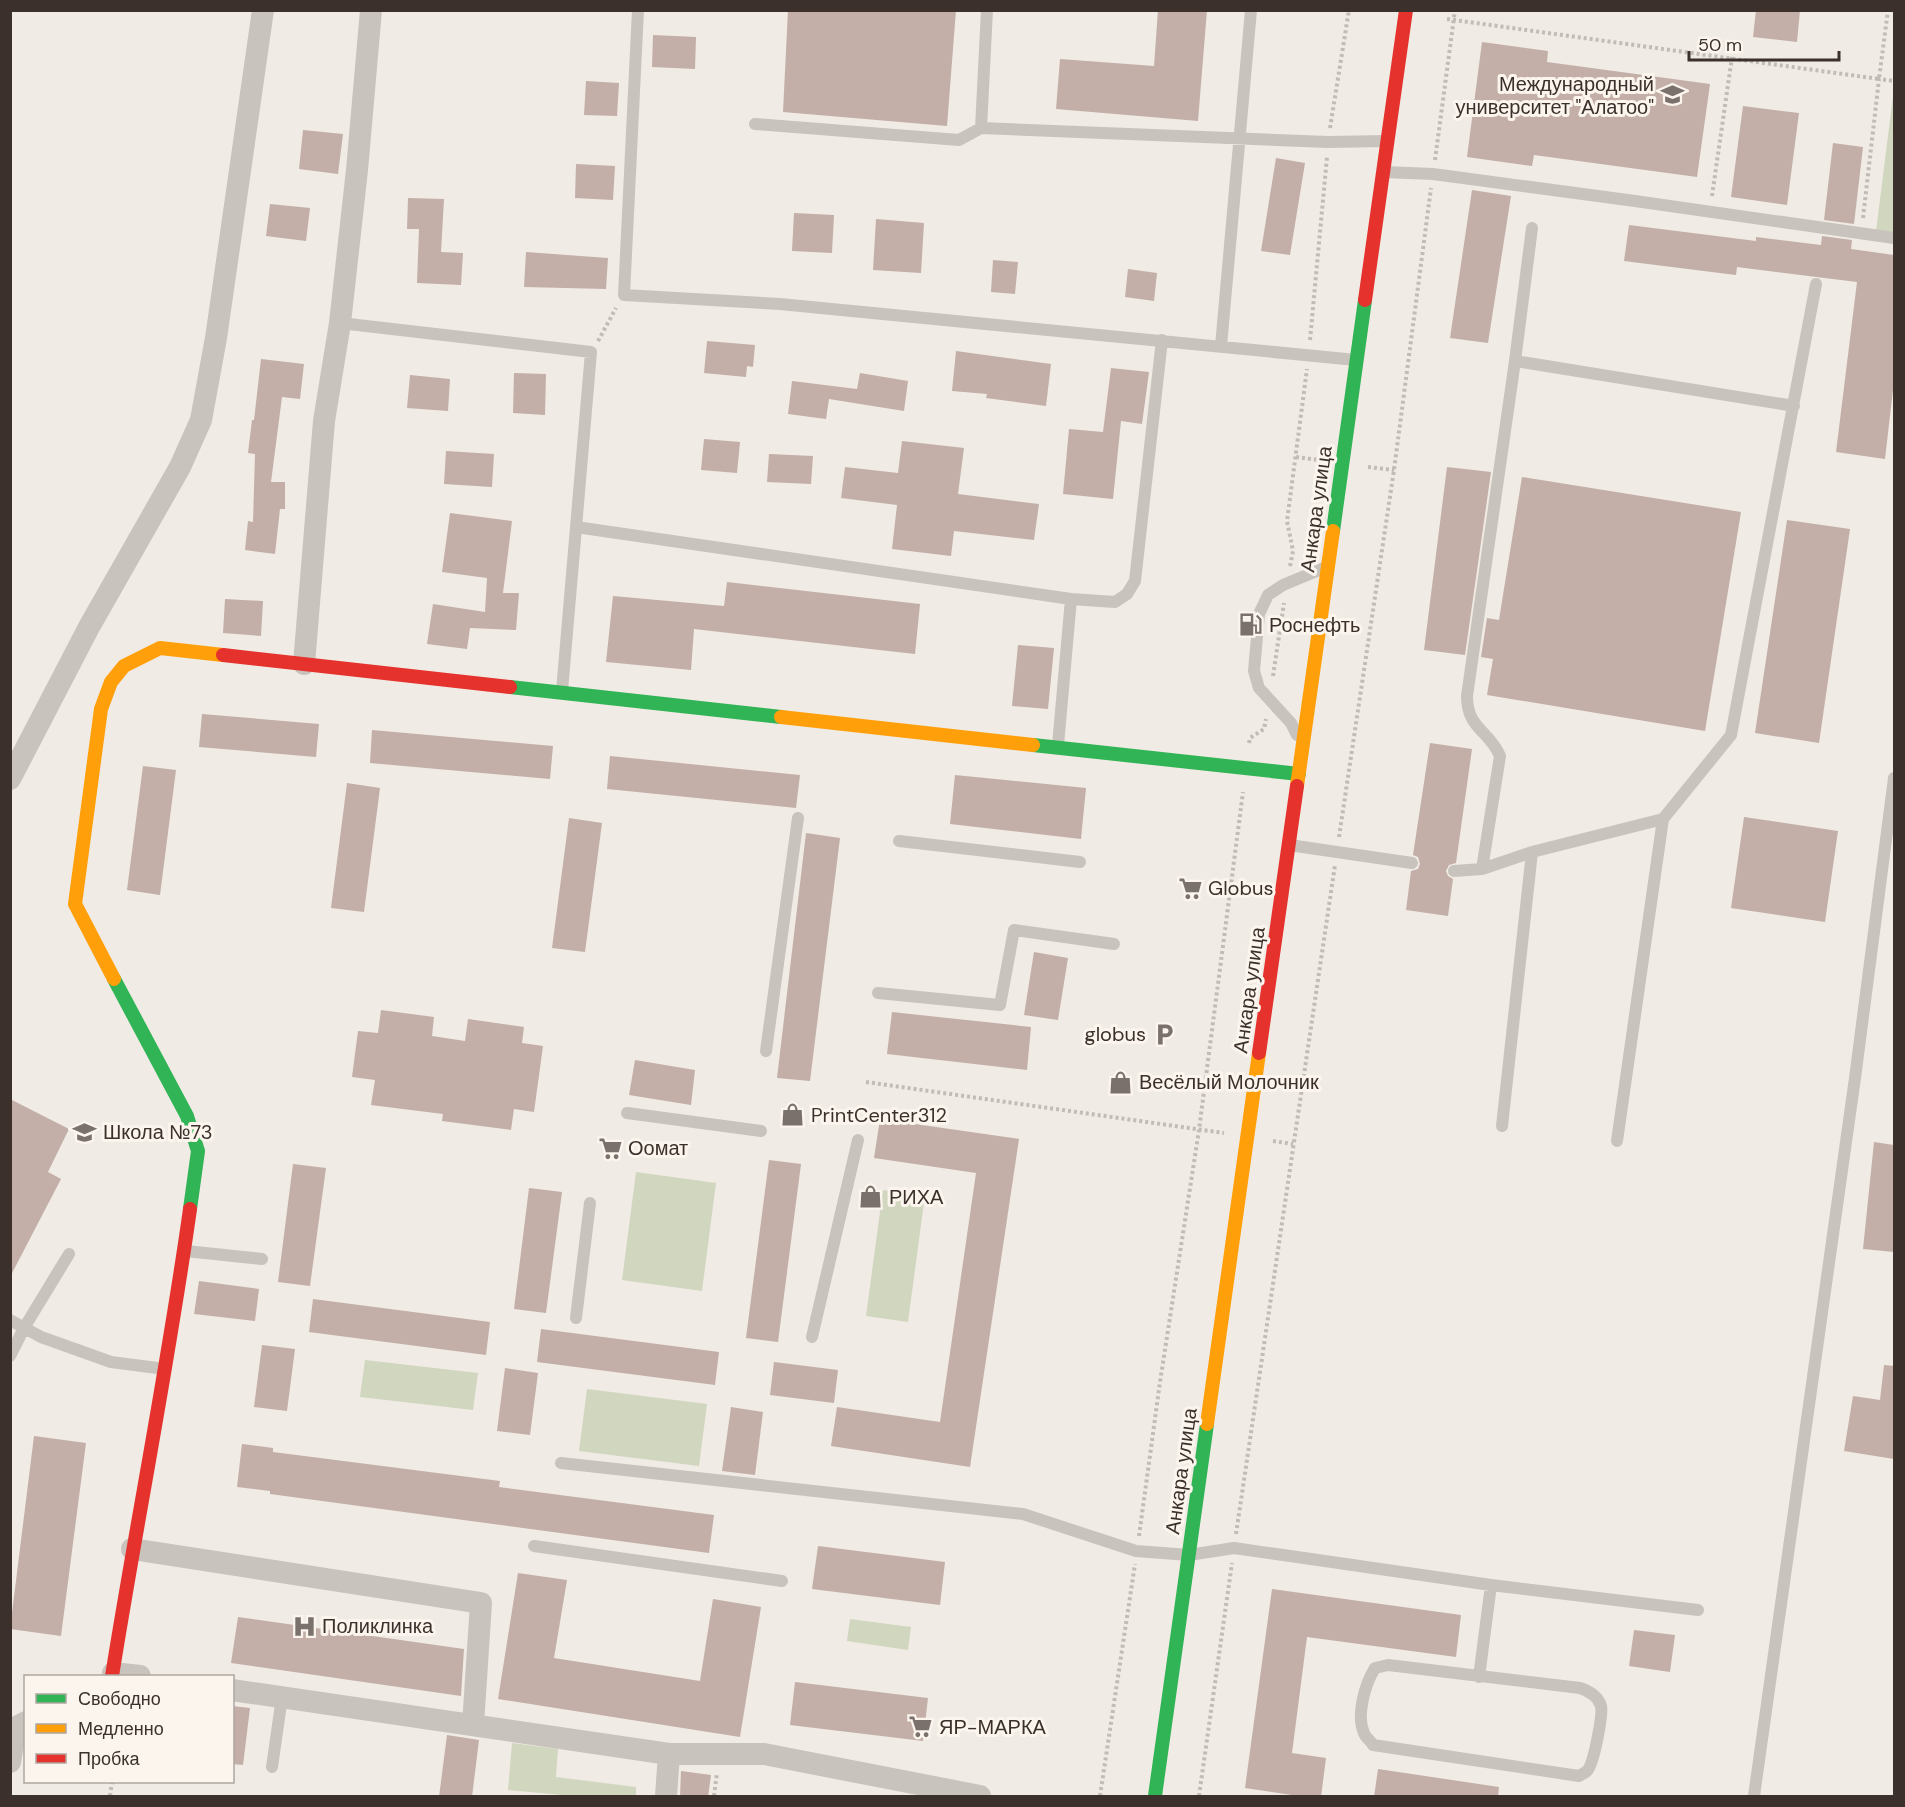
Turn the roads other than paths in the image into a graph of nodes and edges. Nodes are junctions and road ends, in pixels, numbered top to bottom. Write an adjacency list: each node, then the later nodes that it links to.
1 (263, 10): 30 (street)
2 (371, 10): 15 (street)
3 (638, 10): 16 (lane)
4 (987, 10): 8 (lane)
5 (1251, 10): 9 (lane)
6 (1406, 10): 10 (street, Анкара улица)
7 (755, 124): 8 (lane)
8 (981, 128): 9 (lane)
9 (1239, 138): 10 (lane); 17 (lane)
10 (1388, 141): 11 (street, Анкара улица)
11 (1383, 172): 13 (lane); 18 (street, Анкара улица)
12 (1532, 228): 19 (lane)
13 (1894, 238)
14 (1816, 284): 20 (lane)
15 (340, 323): 21 (lane); 24 (street)
16 (1162, 340): 17 (lane); 23 (lane)
17 (1221, 346): 18 (lane)
18 (1357, 360): 22 (street, Анкара улица)
19 (1515, 361): 20 (lane); 38 (lane)
20 (1794, 406): 32 (lane)
21 (576, 527): 23 (lane); 25 (lane)
22 (1328, 566): 27 (street, Анкара улица); 27 (lane)
23 (1071, 599): 26 (lane)
24 (304, 664): 25 (street); 49 (street)
25 (562, 692): 26 (street)
26 (1058, 748): 28 (street)
27 (1302, 752): 28 (street, Анкара улица)
28 (1299, 774): 34 (street, Анкара улица)
29 (1894, 778): 77 (lane)
30 (10, 779)
31 (798, 818): 42 (lane)
32 (1663, 819): 35 (lane); 47 (lane)
33 (899, 841): 36 (lane)
34 (1289, 845): 37 (lane); 61 (street, Анкара улица)
35 (1532, 852): 38 (lane); 44 (lane)
36 (1080, 862)
37 (1412, 863)
38 (1482, 869): 39 (lane)
39 (1454, 871)
40 (1114, 944): 41 (lane)
41 (878, 993)
42 (766, 1052)
43 (627, 1113): 45 (lane)
44 (1502, 1126)
45 (761, 1131)
46 (858, 1140): 55 (lane)
47 (1617, 1141)
48 (590, 1203): 52 (lane)
49 (184, 1251): 51 (lane); 57 (street)
50 (69, 1254): 54 (lane)
51 (262, 1259)
52 (576, 1318)
53 (10, 1320): 54 (lane)
54 (24, 1328): 56 (lane); 57 (lane)
55 (812, 1337)
56 (10, 1356)
57 (166, 1369): 60 (street)
58 (561, 1463): 61 (lane)
59 (534, 1546): 62 (lane)
60 (132, 1549): 65 (street); 70 (street)
61 (1189, 1555): 63 (lane); 76 (street, Анкара улица)
62 (782, 1581)
63 (1491, 1585): 64 (lane); 66 (lane)
64 (1698, 1610)
65 (113, 1675)
66 (1479, 1677): 66 (lane)
67 (234, 1690): 68 (street)
68 (282, 1697): 70 (street); 73 (lane)
69 (24, 1723): 72 (street)
70 (472, 1725): 71 (street)
71 (669, 1754): 74 (street); 75 (street)
72 (10, 1762)
73 (272, 1767)
74 (666, 1797)
75 (980, 1797)
76 (1155, 1797)
77 (1754, 1797)

